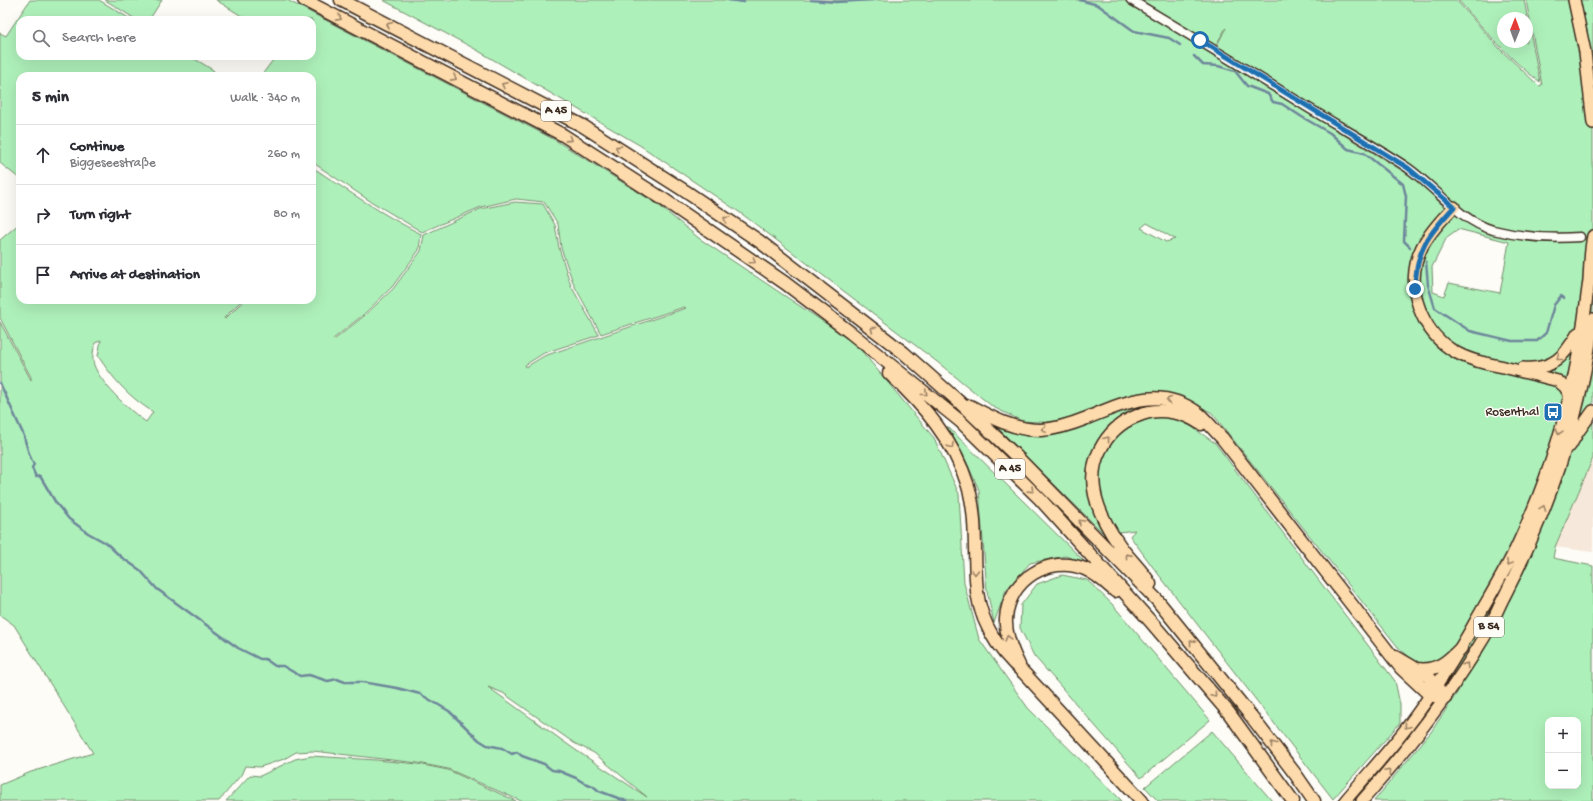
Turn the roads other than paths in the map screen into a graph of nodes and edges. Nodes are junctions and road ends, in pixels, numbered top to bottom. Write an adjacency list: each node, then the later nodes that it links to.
1 (304, 0): 11 (highway, A 45, one-way to 11)
2 (341, 0): 16 (highway, A 45, one-way to 2)
3 (1131, 0): 6 (street)
4 (1574, 0): 5 (main road)
5 (1593, 123)
6 (1454, 207): 7 (street); 12 (main road)
7 (1580, 236)
8 (1592, 240): 10 (main road, B 54)
9 (1593, 319): 13 (main road, B 54)
10 (1582, 326): 12 (main road, one-way to 12); 15 (main road, B 54)
11 (851, 333): 22 (highway, A 45, one-way to 22); 26 (highway, one-way to 26)
12 (1504, 368): 15 (main road)
13 (1584, 374): 14 (main road); 19 (main road, B 54)
14 (1593, 385)
15 (1569, 394): 20 (main road, B 54, one-way to 20)
16 (956, 399): 18 (highway, one-way to 16); 21 (highway, A 45, one-way to 16)
17 (1593, 411): 19 (main road)
18 (1222, 438): 21 (highway, one-way to 18); 23 (highway)
19 (1559, 468): 20 (main road, B 54, one-way to 19)
20 (1523, 547): 24 (main road, B 54, one-way to 24); 28 (main road, B 54, one-way to 20)
21 (1157, 600): 31 (highway, A 45, one-way to 21)
22 (1152, 623): 26 (highway, one-way to 22); 30 (highway, A 45, one-way to 30)
23 (1384, 647): 25 (highway); 27 (highway)
24 (1461, 648): 25 (highway); 27 (main road, B 54)
25 (1417, 669): 27 (highway)
26 (1024, 673): 29 (highway)
27 (1434, 690): 28 (highway); 32 (main road, B 54, one-way to 32)
28 (1445, 698): 33 (main road, B 54, one-way to 28)
29 (1142, 801)
30 (1293, 801)
31 (1314, 801)
32 (1345, 801)
33 (1362, 801)

